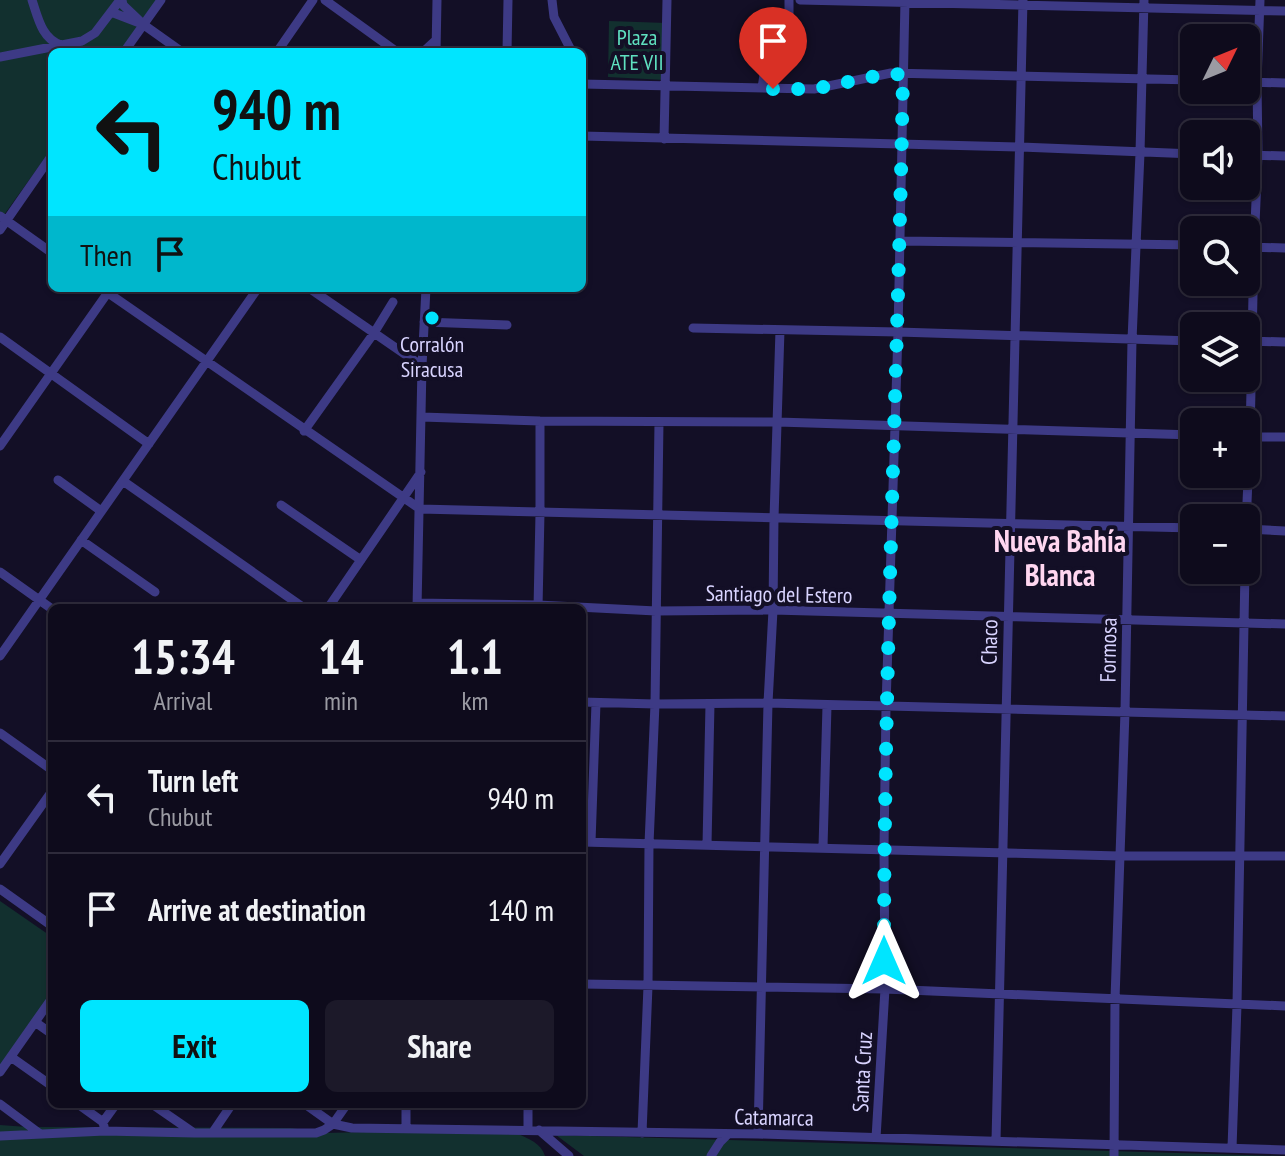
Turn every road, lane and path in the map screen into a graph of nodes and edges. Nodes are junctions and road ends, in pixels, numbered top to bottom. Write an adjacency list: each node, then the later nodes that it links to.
1 (32, 0): 19 (street)
2 (121, 0): 17 (street); 18 (street)
3 (161, 0): 18 (street)
4 (313, 0): 24 (street)
5 (325, 0): 25 (street)
6 (437, 0): 20 (street)
7 (508, 0): 28 (street)
8 (552, 0): 29 (street)
9 (667, 0): 39 (street)
10 (789, 0): 40 (street)
11 (800, 0): 12 (street)
12 (905, 1): 13 (street); 32 (street, Santa Cruz)
13 (1023, 3): 14 (street); 33 (street, Chaco)
14 (1144, 5): 15 (street); 34 (street, Formosa)
15 (1259, 5): 16 (street)
16 (1285, 11)
17 (111, 12): 18 (street); 21 (street)
18 (144, 25): 22 (street); 23 (street)
19 (45, 37): 21 (street); 30 (street)
20 (436, 40): 26 (street); 27 (street)
21 (61, 45): 30 (street)
22 (127, 48)
23 (176, 48)
24 (280, 48)
25 (391, 48)
26 (427, 48)
27 (436, 48)
28 (507, 48)
29 (570, 48)
30 (41, 49): 31 (street)
31 (0, 57)
32 (903, 74): 33 (street); 40 (street); 43 (street, Santa Cruz)
33 (1022, 76): 34 (street); 44 (street, Chaco)
34 (1141, 78): 35 (street); 45 (street, Formosa)
35 (1180, 79)
36 (1260, 82): 37 (street)
37 (1285, 83)
38 (586, 84): 39 (street)
39 (665, 87): 40 (street); 42 (street)
40 (762, 88)
41 (586, 136): 42 (street)
42 (664, 139): 43 (street)
43 (902, 145): 44 (street); 51 (street, Santa Cruz)
44 (1021, 147): 45 (street); 52 (street, Chaco)
45 (1140, 153): 46 (street); 53 (street, Formosa)
46 (1180, 154)
47 (1260, 155): 48 (street)
48 (1285, 156)
49 (48, 160): 50 (street)
50 (2, 222): 57 (street)
51 (900, 241): 52 (street); 68 (street, Santa Cruz)
52 (1018, 241): 53 (street); 70 (street, Chaco)
53 (1136, 243): 54 (street); 72 (street, Formosa)
54 (1180, 245)
55 (1260, 247): 56 (street)
56 (1285, 248)
57 (48, 251)
58 (106, 292): 78 (street)
59 (110, 292): 76 (street)
60 (255, 292): 76 (street)
61 (315, 292): 69 (street)
62 (426, 292): 64 (street)
63 (393, 302): 69 (street)
64 (424, 322): 65 (street); 77 (street)
65 (507, 325)
66 (693, 328): 67 (street)
67 (780, 330): 68 (street); 82 (street)
68 (898, 332): 70 (street); 83 (street, Santa Cruz)
69 (374, 333): 77 (street); 85 (street)
70 (1015, 335): 72 (street); 84 (street, Chaco)
71 (0, 337): 78 (street)
72 (1132, 340): 73 (street); 86 (street, Formosa)
73 (1180, 341)
74 (1260, 341): 75 (street)
75 (1285, 342)
76 (206, 362): 85 (street); 91 (street)
77 (422, 366): 79 (street)
78 (51, 373): 90 (street); 91 (street)
79 (422, 417): 80 (street); 92 (street)
80 (540, 421): 81 (street); 99 (street)
81 (659, 422): 82 (street); 100 (street)
82 (778, 422): 83 (street); 101 (street)
83 (895, 426): 84 (street); 102 (street, Santa Cruz)
84 (1013, 430): 86 (street); 103 (street, Chaco)
85 (304, 431): 95 (street)
86 (1131, 433): 87 (street); 104 (street, Formosa)
87 (1180, 435)
88 (1260, 437): 89 (street)
89 (1285, 437)
90 (1, 442)
91 (149, 444): 94 (street)
92 (421, 472): 95 (street); 97 (street)
93 (58, 480): 98 (street)
94 (123, 481): 98 (street); 114 (street)
95 (404, 499): 97 (street); 109 (street)
96 (281, 505): 109 (street)
97 (420, 509): 99 (street); 116 (street)
98 (101, 511): 108 (street)
99 (540, 513): 100 (street); 117 (street)
100 (657, 516): 101 (street); 121 (street)
101 (774, 518): 102 (street); 120 (street)
102 (893, 522): 103 (street); 122 (street, Santa Cruz)
103 (1011, 524): 104 (street); 123 (street, Chaco)
104 (1129, 526): 105 (street); 124 (street, Formosa)
105 (1180, 528)
106 (1260, 528): 107 (street)
107 (1285, 531)
108 (81, 540): 112 (street); 113 (street)
109 (361, 560): 115 (street)
110 (0, 572): 113 (street)
111 (1245, 584): 125 (street)
112 (155, 592)
113 (39, 600): 118 (street); 127 (street)
114 (298, 604)
115 (331, 604)
116 (417, 604)
117 (538, 604)
118 (48, 606)
119 (586, 609): 121 (street, Santiago del Estero)
120 (773, 610): 121 (street, Santiago del Estero); 122 (street, Santiago del Estero); 130 (street)
121 (656, 611): 131 (street)
122 (890, 614): 123 (street, Santiago del Estero); 134 (street, Santa Cruz)
123 (1007, 617): 124 (street, Santiago del Estero); 135 (street, Chaco)
124 (1127, 620): 125 (street, Santiago del Estero); 136 (street, Formosa)
125 (1245, 623): 126 (street, Santiago del Estero); 137 (street)
126 (1285, 624)
127 (0, 656)
128 (586, 702): 129 (street)
129 (596, 703): 131 (street); 142 (street)
130 (768, 703): 132 (street); 133 (street); 145 (street)
131 (655, 704): 132 (street); 143 (street)
132 (710, 704): 144 (street)
133 (827, 706): 134 (street); 146 (street)
134 (886, 706): 135 (street); 147 (street, Santa Cruz)
135 (1006, 711): 136 (street); 148 (street, Chaco)
136 (1125, 712): 137 (street); 149 (street, Formosa)
137 (1242, 715): 138 (street); 150 (street)
138 (1285, 716)
139 (0, 733): 140 (street)
140 (48, 767)
141 (48, 797): 152 (street)
142 (586, 842): 143 (street)
143 (649, 844): 144 (street); 156 (street)
144 (707, 845): 145 (street)
145 (766, 846): 146 (street); 157 (street)
146 (823, 847): 147 (street)
147 (884, 849): 148 (street); 158 (street, Santa Cruz)
148 (1002, 852): 149 (street); 159 (street, Chaco)
149 (1119, 856): 150 (street); 160 (street, Formosa)
150 (1240, 856): 151 (street); 162 (street)
151 (1285, 856)
152 (0, 864)
153 (0, 889): 154 (street)
154 (48, 923)
155 (586, 984): 156 (street)
156 (648, 986): 157 (street); 185 (street)
157 (763, 986): 158 (street); 187 (street)
158 (885, 989): 159 (street); 189 (street, Santa Cruz)
159 (998, 994): 160 (street); 190 (street, Chaco)
160 (1115, 999): 162 (street); 191 (street, Formosa)
161 (48, 1004): 164 (street)
162 (1237, 1005): 163 (street); 192 (street)
163 (1285, 1006)
164 (35, 1022): 165 (street); 166 (street)
165 (48, 1031)
166 (11, 1057): 167 (street); 168 (street)
167 (0, 1072)
168 (48, 1083)
169 (0, 1104): 183 (street)
170 (83, 1108): 179 (street)
171 (114, 1108): 179 (street)
172 (158, 1108): 184 (street)
173 (228, 1108): 182 (street)
174 (311, 1108): 178 (street)
175 (344, 1108): 178 (street)
176 (406, 1108): 180 (street)
177 (529, 1108): 181 (street)
178 (333, 1124): 180 (street, Catamarca); 182 (street)
179 (104, 1127): 183 (street); 184 (street)
180 (406, 1128): 181 (street, Catamarca)
181 (534, 1130): 185 (street, Catamarca); 194 (street)
182 (213, 1132): 184 (street)
183 (40, 1133): 188 (street)
184 (194, 1133)
185 (642, 1133): 186 (street, Catamarca)
186 (728, 1134): 187 (street, Catamarca); 195 (street)
187 (758, 1134): 189 (street, Catamarca)
188 (0, 1136)
189 (876, 1138): 190 (street, Catamarca)
190 (996, 1141): 191 (street, Catamarca)
191 (1114, 1144): 192 (street, Catamarca); 196 (street, Formosa)
192 (1232, 1148): 193 (street, Catamarca)
193 (1285, 1150)
194 (569, 1156)
195 (711, 1156)
196 (1114, 1156)

